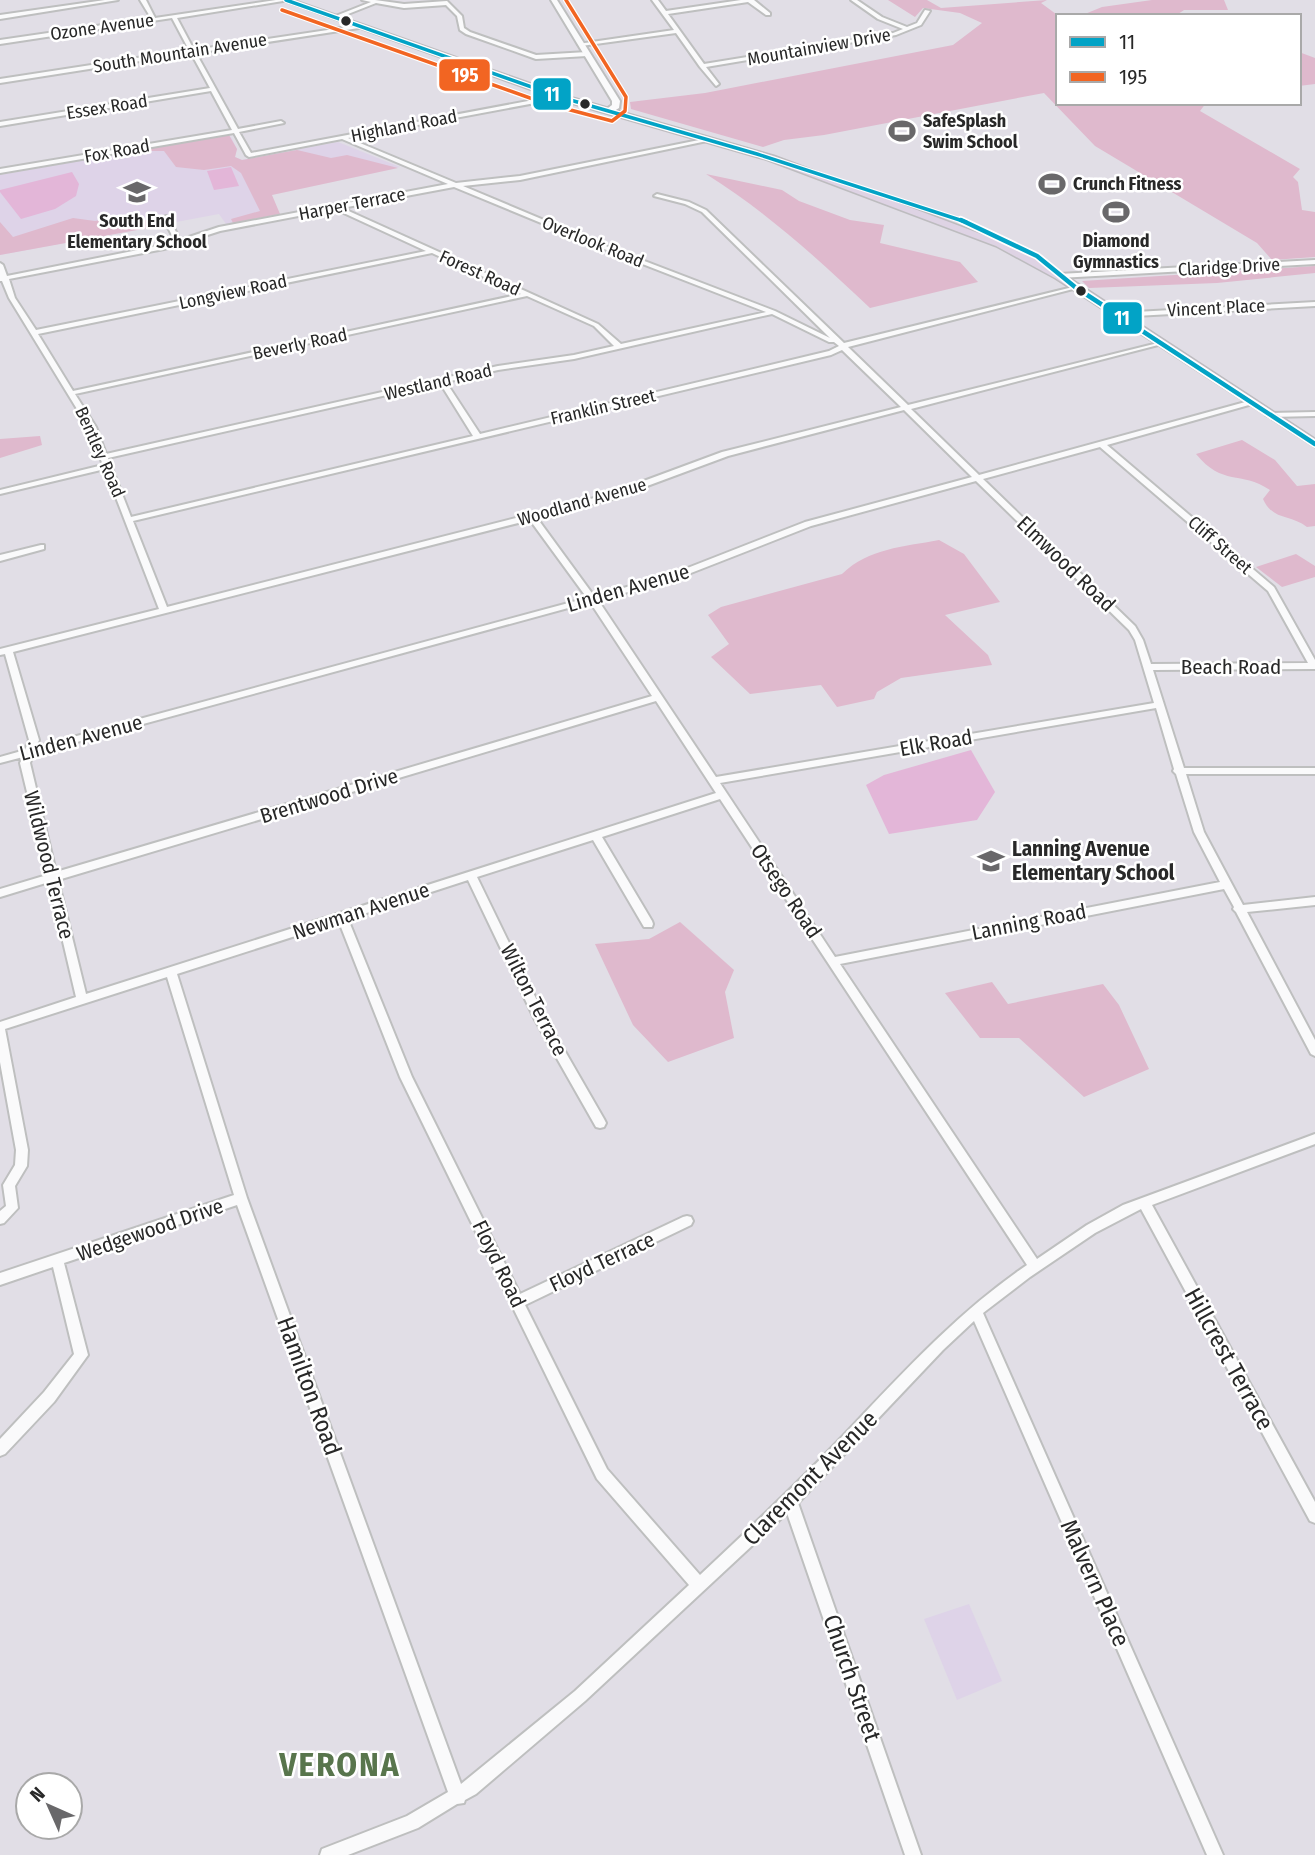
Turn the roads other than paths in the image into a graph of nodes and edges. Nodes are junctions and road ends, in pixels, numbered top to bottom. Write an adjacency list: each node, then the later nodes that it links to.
1 (116, 0): 14 (street)
2 (143, 0): 17 (street)
3 (286, 0): 15 (street, Ozone Avenue); 16 (main road)
4 (365, 0): 9 (street)
5 (554, 0): 22 (main road)
6 (750, 0): 12 (street); 13 (street)
7 (854, 0): 19 (street)
8 (655, 1): 12 (street)
9 (374, 2): 10 (street); 16 (street)
10 (447, 2): 24 (street)
11 (927, 11): 19 (street, Mountainview Drive)
12 (664, 13): 20 (street)
13 (768, 14)
14 (0, 16)
15 (174, 17): 17 (street, Ozone Avenue); 23 (street)
16 (336, 17): 18 (main road)
17 (154, 20): 21 (street, Ozone Avenue)
18 (359, 26): 23 (street, South Mountain Avenue); 29 (main road)
19 (908, 29): 25 (street, Mountainview Drive)
20 (677, 31): 22 (street); 25 (street)
21 (0, 43)
22 (581, 44): 24 (main road)
23 (193, 51): 26 (street, South Mountain Avenue); 28 (street)
24 (587, 54): 30 (main road)
25 (702, 66): 27 (street)
26 (0, 81)
27 (716, 84)
28 (213, 89): 32 (street, Essex Road); 33 (street)
29 (560, 97): 30 (main road); 34 (street, Highland Road)
30 (608, 111): 35 (main road)
31 (281, 123): 33 (street, Fox Road)
32 (0, 124)
33 (235, 131): 34 (street, Highland Road); 36 (street, Fox Road)
34 (343, 138): 37 (street, Overlook Road)
35 (707, 139): 37 (street, Harper Terrace); 45 (main road)
36 (0, 171)
37 (454, 185): 39 (street, Harper Terrace); 50 (street, Overlook Road)
38 (657, 196): 55 (street, Elmwood Road)
39 (335, 207): 41 (street, Harper Terrace); 42 (street, Forest Road)
40 (166, 218): 41 (street)
41 (179, 243): 46 (street, Harper Terrace)
42 (433, 251): 48 (street, Forest Road); 52 (street, Longview Road)
43 (1315, 262): 45 (street, Claridge Drive)
44 (0, 265): 46 (street, Bentley Road)
45 (1059, 276): 47 (main road)
46 (2, 279): 52 (street, Bentley Road)
47 (1075, 287): 51 (main road); 55 (street, Franklin Street)
48 (528, 294): 54 (street, Forest Road); 57 (street, Beverly Road)
49 (1315, 304): 51 (street, Vincent Place)
50 (773, 312): 54 (street, Westland Road); 55 (street, Overlook Road)
51 (1117, 315): 53 (main road)
52 (33, 333): 57 (street, Bentley Road)
53 (1160, 343): 58 (main road); 59 (street, Woodland Avenue)
54 (620, 347): 56 (street, Westland Road)
55 (842, 347): 59 (street, Elmwood Road); 62 (street, Franklin Street)
56 (442, 381): 62 (street); 65 (street, Westland Road)
57 (72, 393): 65 (street, Bentley Road)
58 (1252, 403): 61 (main road); 63 (street, Linden Avenue)
59 (904, 408): 66 (street, Elmwood Road); 68 (street, Woodland Avenue)
60 (1315, 414): 61 (street)
61 (1270, 415): 64 (main road)
62 (478, 437): 69 (street, Franklin Street)
63 (1102, 444): 66 (street, Linden Avenue); 75 (street, Cliff Street)
64 (1315, 444)
65 (106, 462): 67 (street, Westland Road); 69 (street, Bentley Road)
66 (976, 478): 72 (street, Linden Avenue); 76 (street, Elmwood Road)
67 (0, 492)
68 (532, 517): 72 (street, Otsego Road); 73 (street, Woodland Avenue)
69 (129, 520): 73 (street, Bentley Road)
70 (41, 547): 71 (street)
71 (0, 558)
72 (592, 599): 77 (street, Otsego Road); 79 (street, Linden Avenue)
73 (164, 611): 74 (street, Woodland Avenue)
74 (4, 651): 79 (street, Wildwood Terrace)
75 (1314, 666): 76 (street, Beach Road)
76 (1147, 667): 78 (street, Elmwood Road)
77 (657, 698): 83 (street, Otsego Road); 87 (street, Brentwood Drive)
78 (1158, 705): 81 (street, Elmwood Road); 83 (street, Elk Road)
79 (29, 752): 80 (street, Linden Avenue); 87 (street, Wildwood Terrace)
80 (0, 760)
81 (1178, 771): 82 (street); 88 (street, Elmwood Road)
82 (1315, 771)
83 (713, 781): 84 (street, Otsego Road)
84 (722, 795): 85 (street, Newman Avenue); 94 (street, Otsego Road)
85 (596, 836): 86 (street, Newman Avenue); 93 (street)
86 (471, 876): 92 (street, Newman Avenue); 99 (street, Wilton Terrace)
87 (52, 878): 89 (street, Brentwood Drive); 96 (street, Wildwood Terrace)
88 (1225, 885): 91 (street, Elmwood Road); 94 (street, Lanning Road)
89 (0, 893)
90 (1315, 901): 91 (street)
91 (1238, 909): 98 (street, Elmwood Road)
92 (342, 917): 95 (street, Newman Avenue); 108 (street, Floyd Road)
93 (648, 924)
94 (834, 961): 106 (street, Otsego Road)
95 (171, 971): 96 (street, Newman Avenue); 101 (street, Hamilton Road)
96 (82, 1000): 97 (street, Newman Avenue)
97 (0, 1028): 103 (street)
98 (1315, 1051)
99 (600, 1123)
100 (1315, 1139): 102 (street, Claremont Avenue)
101 (242, 1198): 105 (street, Wedgewood Drive); 114 (street, Hamilton Road)
102 (1144, 1202): 106 (street, Claremont Avenue); 112 (street, Hillcrest Terrace)
103 (0, 1219)
104 (687, 1221): 108 (street, Floyd Terrace)
105 (58, 1262): 107 (street, Wedgewood Drive); 110 (street, Wedgewood Drive)
106 (1035, 1267): 109 (street, Claremont Avenue)
107 (0, 1279)
108 (517, 1302): 113 (street, Floyd Road)
109 (976, 1311): 111 (street, Claremont Avenue); 117 (street, Malvern Place)
110 (0, 1448)
111 (790, 1501): 113 (street, Claremont Avenue); 116 (street, Church Street)
112 (1315, 1516)
113 (699, 1585): 114 (street, Claremont Avenue)
114 (458, 1797): 115 (street, Claremont Avenue)
115 (329, 1855)
116 (913, 1855)
117 (1215, 1855)

